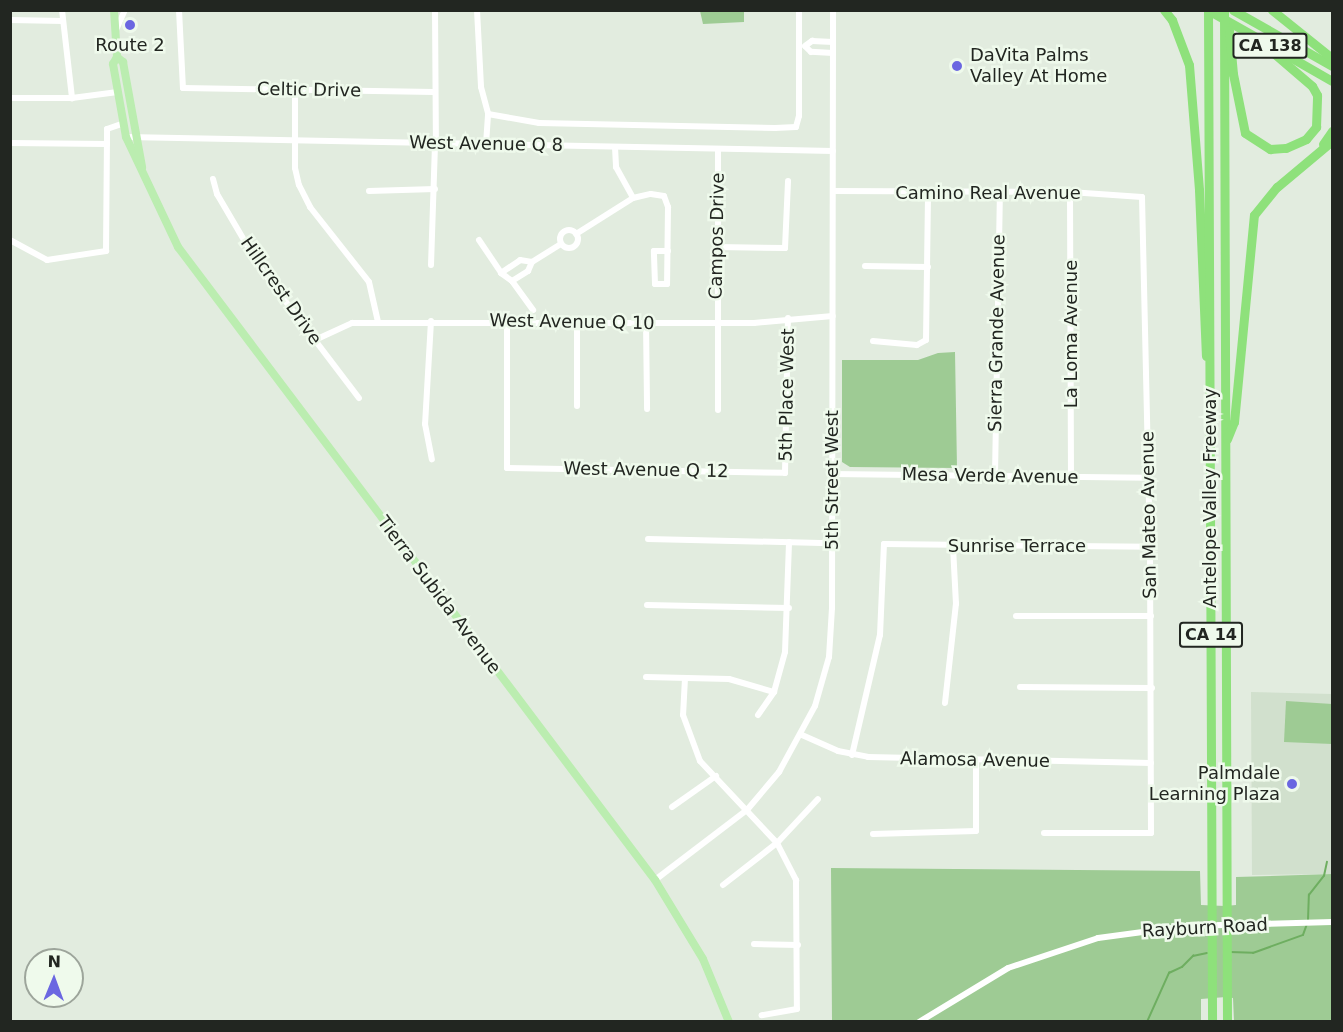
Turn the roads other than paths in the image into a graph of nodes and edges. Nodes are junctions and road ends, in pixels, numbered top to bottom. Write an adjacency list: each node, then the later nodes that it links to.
1 (62, 10): 15 (street)
2 (114, 10): 16 (main road, Tierra Subida Avenue)
3 (124, 10): 16 (street)
4 (179, 10): 26 (street, Celtic Drive)
5 (435, 10): 28 (street)
6 (477, 10): 31 (street)
7 (799, 10): 20 (street)
8 (833, 10): 18 (street, 5th Street West)
9 (1164, 10): 80 (highway)
10 (1208, 10): 17 (highway, CA 138); 80 (highway, Antelope Valley Freeway / CA 14)
11 (1226, 10): 19 (highway, Antelope Valley Freeway / CA 14)
12 (1233, 10): 24 (highway)
13 (1272, 10): 23 (highway, CA 138)
14 (10, 20): 15 (street)
15 (63, 21): 30 (street)
16 (115, 33): 22 (main road, Tierra Subida Avenue)
17 (1256, 38): 19 (highway); 25 (highway, CA 138)
18 (833, 42): 20 (street); 21 (street, 5th Street West)
19 (1228, 44): 85 (highway, Antelope Valley Freeway / CA 14)
20 (802, 46): 21 (street); 31 (street)
21 (833, 53): 44 (street, 5th Street West)
22 (117, 57): 27 (main road, Tierra Subida Avenue); 35 (main road, Tierra Subida Avenue)
23 (1332, 58)
24 (1332, 66)
25 (1332, 81)
26 (295, 90): 28 (street, Celtic Drive); 36 (street)
27 (118, 92): 30 (street); 32 (main road, Tierra Subida Avenue)
28 (435, 92): 39 (street)
29 (10, 98): 30 (street)
30 (72, 98)
31 (488, 114): 41 (street)
32 (124, 123): 34 (main road, Tierra Subida Avenue); 40 (street)
33 (1332, 131): 45 (highway)
34 (126, 137): 35 (street, West Avenue Q 8); 46 (main road, Tierra Subida Avenue)
35 (139, 139): 36 (street, West Avenue Q 8); 46 (main road, Tierra Subida Avenue)
36 (295, 141): 39 (street, West Avenue Q 8); 75 (street)
37 (1332, 141): 45 (highway)
38 (10, 143): 40 (street)
39 (436, 143): 41 (street, West Avenue Q 8); 49 (street)
40 (107, 144): 58 (street)
41 (486, 144): 42 (street, West Avenue Q 8)
42 (615, 147): 43 (street, West Avenue Q 8); 56 (street)
43 (718, 149): 44 (street, West Avenue Q 8); 61 (street, Campos Drive)
44 (833, 151): 51 (street, 5th Street West)
45 (1303, 165): 85 (highway)
46 (142, 172): 119 (main road, Tierra Subida Avenue)
47 (213, 179): 78 (street, Hillcrest Drive)
48 (788, 181): 61 (street)
49 (435, 189): 50 (street); 64 (street)
50 (369, 191)
51 (833, 191): 54 (street, Camino Real Avenue); 70 (street, 5th Street West)
52 (999, 191): 53 (street, Camino Real Avenue); 54 (street, Camino Real Avenue); 89 (street, Sierra Grande Avenue)
53 (1070, 192): 55 (street, Camino Real Avenue); 90 (street, La Loma Avenue)
54 (928, 193): 66 (street)
55 (1142, 197): 91 (street, San Mateo Avenue)
56 (633, 198): 57 (street); 62 (street)
57 (576, 234): 60 (street); 60 (street)
58 (10, 240)
59 (479, 240): 67 (street)
60 (561, 244): 63 (street)
61 (716, 247): 77 (street, Campos Drive)
62 (668, 251): 62 (street)
63 (532, 262): 67 (street); 68 (street)
64 (431, 265)
65 (865, 266): 66 (street)
66 (927, 267): 79 (street)
67 (501, 273): 68 (street)
68 (512, 281): 69 (street)
69 (533, 310)
70 (833, 316): 71 (street, West Avenue Q 10); 88 (street, 5th Street West)
71 (788, 318): 77 (street, West Avenue Q 10); 87 (street, 5th Place West)
72 (507, 320): 73 (street, West Avenue Q 10); 74 (street, West Avenue Q 10); 87 (street, West Avenue Q 12)
73 (431, 321): 75 (street, West Avenue Q 10); 86 (street)
74 (577, 321): 76 (street, West Avenue Q 10); 82 (street)
75 (378, 322): 78 (street, West Avenue Q 10)
76 (646, 322): 77 (street, West Avenue Q 10); 83 (street)
77 (716, 323): 84 (street, Campos Drive)
78 (315, 340): 81 (street, Hillcrest Drive)
79 (873, 341)
80 (1209, 367): 127 (highway, Antelope Valley Freeway / CA 14)
81 (359, 398)
82 (577, 406)
83 (647, 409)
84 (718, 410)
85 (1224, 444): 128 (highway, Antelope Valley Freeway / CA 14)
86 (432, 459)
87 (785, 473)
88 (832, 474): 89 (street, Mesa Verde Avenue); 94 (street, 5th Street West)
89 (995, 475): 90 (street, Mesa Verde Avenue)
90 (1071, 477): 91 (street, Mesa Verde Avenue)
91 (1148, 478): 96 (street, San Mateo Avenue)
92 (648, 539): 93 (street)
93 (789, 542): 94 (street); 98 (street)
94 (831, 543): 108 (street, 5th Street West)
95 (953, 546): 96 (street, Sunrise Terrace); 106 (street); 109 (street, Sunrise Terrace)
96 (1150, 547): 100 (street, San Mateo Avenue)
97 (647, 605): 98 (street)
98 (789, 608): 105 (street)
99 (1016, 616): 100 (street)
100 (1151, 616): 104 (street, San Mateo Avenue)
101 (646, 677): 102 (street)
102 (685, 678): 105 (street); 112 (street)
103 (1020, 687): 104 (street)
104 (1152, 688): 111 (street, San Mateo Avenue)
105 (774, 692): 107 (street)
106 (945, 703)
107 (758, 715)
108 (802, 735): 109 (street, Alamosa Avenue); 115 (street, 5th Street West)
109 (852, 755): 110 (street, Alamosa Avenue)
110 (976, 760): 111 (street, Alamosa Avenue); 117 (street)
111 (1151, 763): 116 (street, San Mateo Avenue)
112 (716, 776): 114 (street); 115 (street)
113 (818, 799): 118 (street)
114 (672, 807)
115 (747, 810): 118 (street); 119 (street, 5th Street West)
116 (1044, 833)
117 (873, 834)
118 (777, 843): 120 (street); 123 (street)
119 (655, 880): 125 (main road, Tierra Subida Avenue)
120 (723, 885)
121 (1332, 922): 126 (street, Rayburn Road)
122 (754, 944): 123 (street)
123 (798, 945): 124 (street)
124 (762, 1015)
125 (729, 1022)
126 (919, 1022)
127 (1212, 1022)
128 (1227, 1022)

